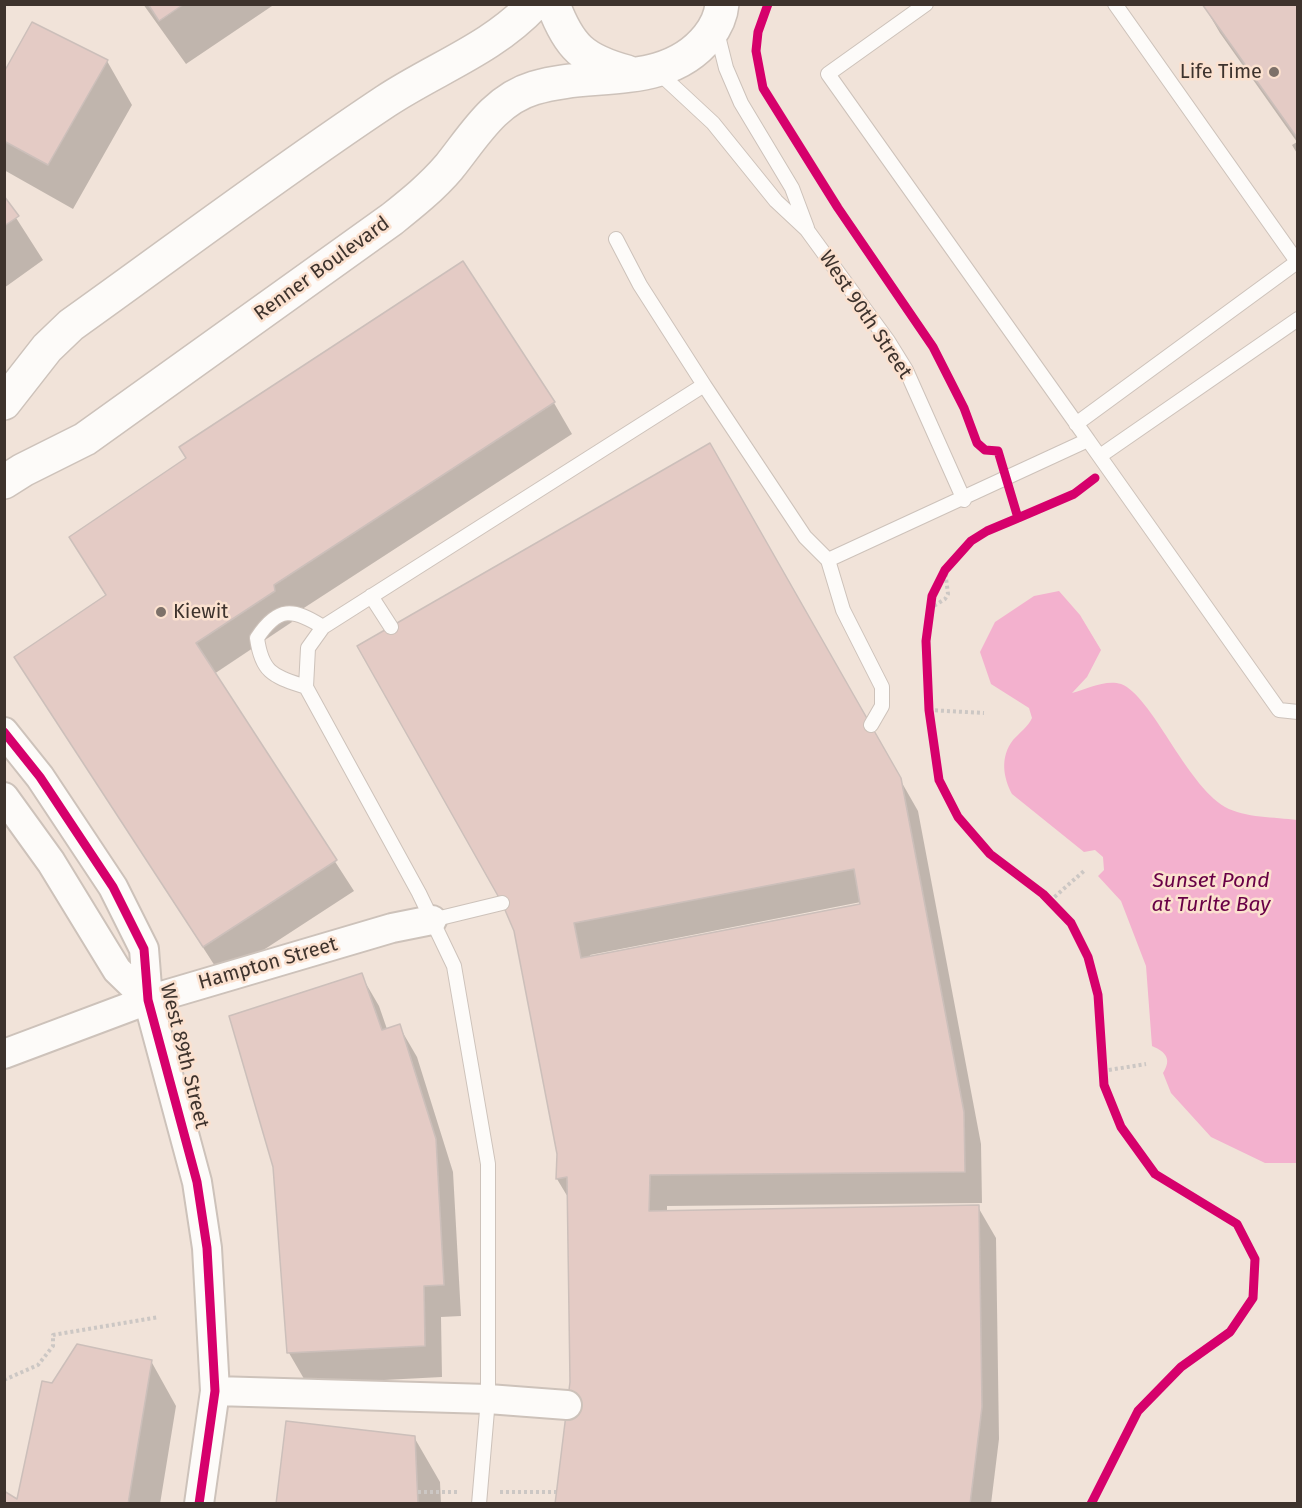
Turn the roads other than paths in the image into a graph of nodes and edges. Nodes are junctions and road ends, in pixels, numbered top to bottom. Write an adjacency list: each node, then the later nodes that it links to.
1 (534, 4): 12 (main road)
2 (554, 4): 6 (main road)
3 (926, 4): 13 (lane)
4 (1115, 4): 9 (lane)
5 (721, 11): 6 (main road, Renner Boulevard); 7 (lane, West 90th Street)
6 (646, 72): 7 (lane, West 90th Street); 16 (main road, Renner Boulevard)
7 (807, 230): 17 (lane, West 90th Street)
8 (616, 239): 11 (lane)
9 (1297, 263): 13 (lane)
10 (1298, 319): 15 (lane)
11 (704, 385): 18 (lane); 19 (lane)
12 (4, 403)
13 (1076, 424): 14 (lane)
14 (1088, 440): 15 (lane); 17 (lane)
15 (1100, 456): 23 (lane)
16 (4, 482)
17 (964, 500): 18 (lane)
18 (828, 560): 24 (lane)
19 (371, 597): 20 (lane); 21 (lane)
20 (323, 627): 22 (lane); 22 (lane)
21 (391, 627)
22 (306, 687): 28 (lane)
23 (1298, 712)
24 (871, 725)
25 (4, 732): 29 (street, West 89th Street)
26 (4, 797): 29 (street, West 89th Street)
27 (502, 903): 28 (lane)
28 (432, 920): 29 (street, Hampton Street); 32 (lane)
29 (148, 1000): 30 (street, Hampton Street); 31 (street, West 89th Street)
30 (4, 1054)
31 (215, 1391): 32 (street); 34 (street, West 89th Street)
32 (488, 1399): 33 (street); 35 (lane)
33 (567, 1405)
34 (199, 1503)
35 (479, 1503)

